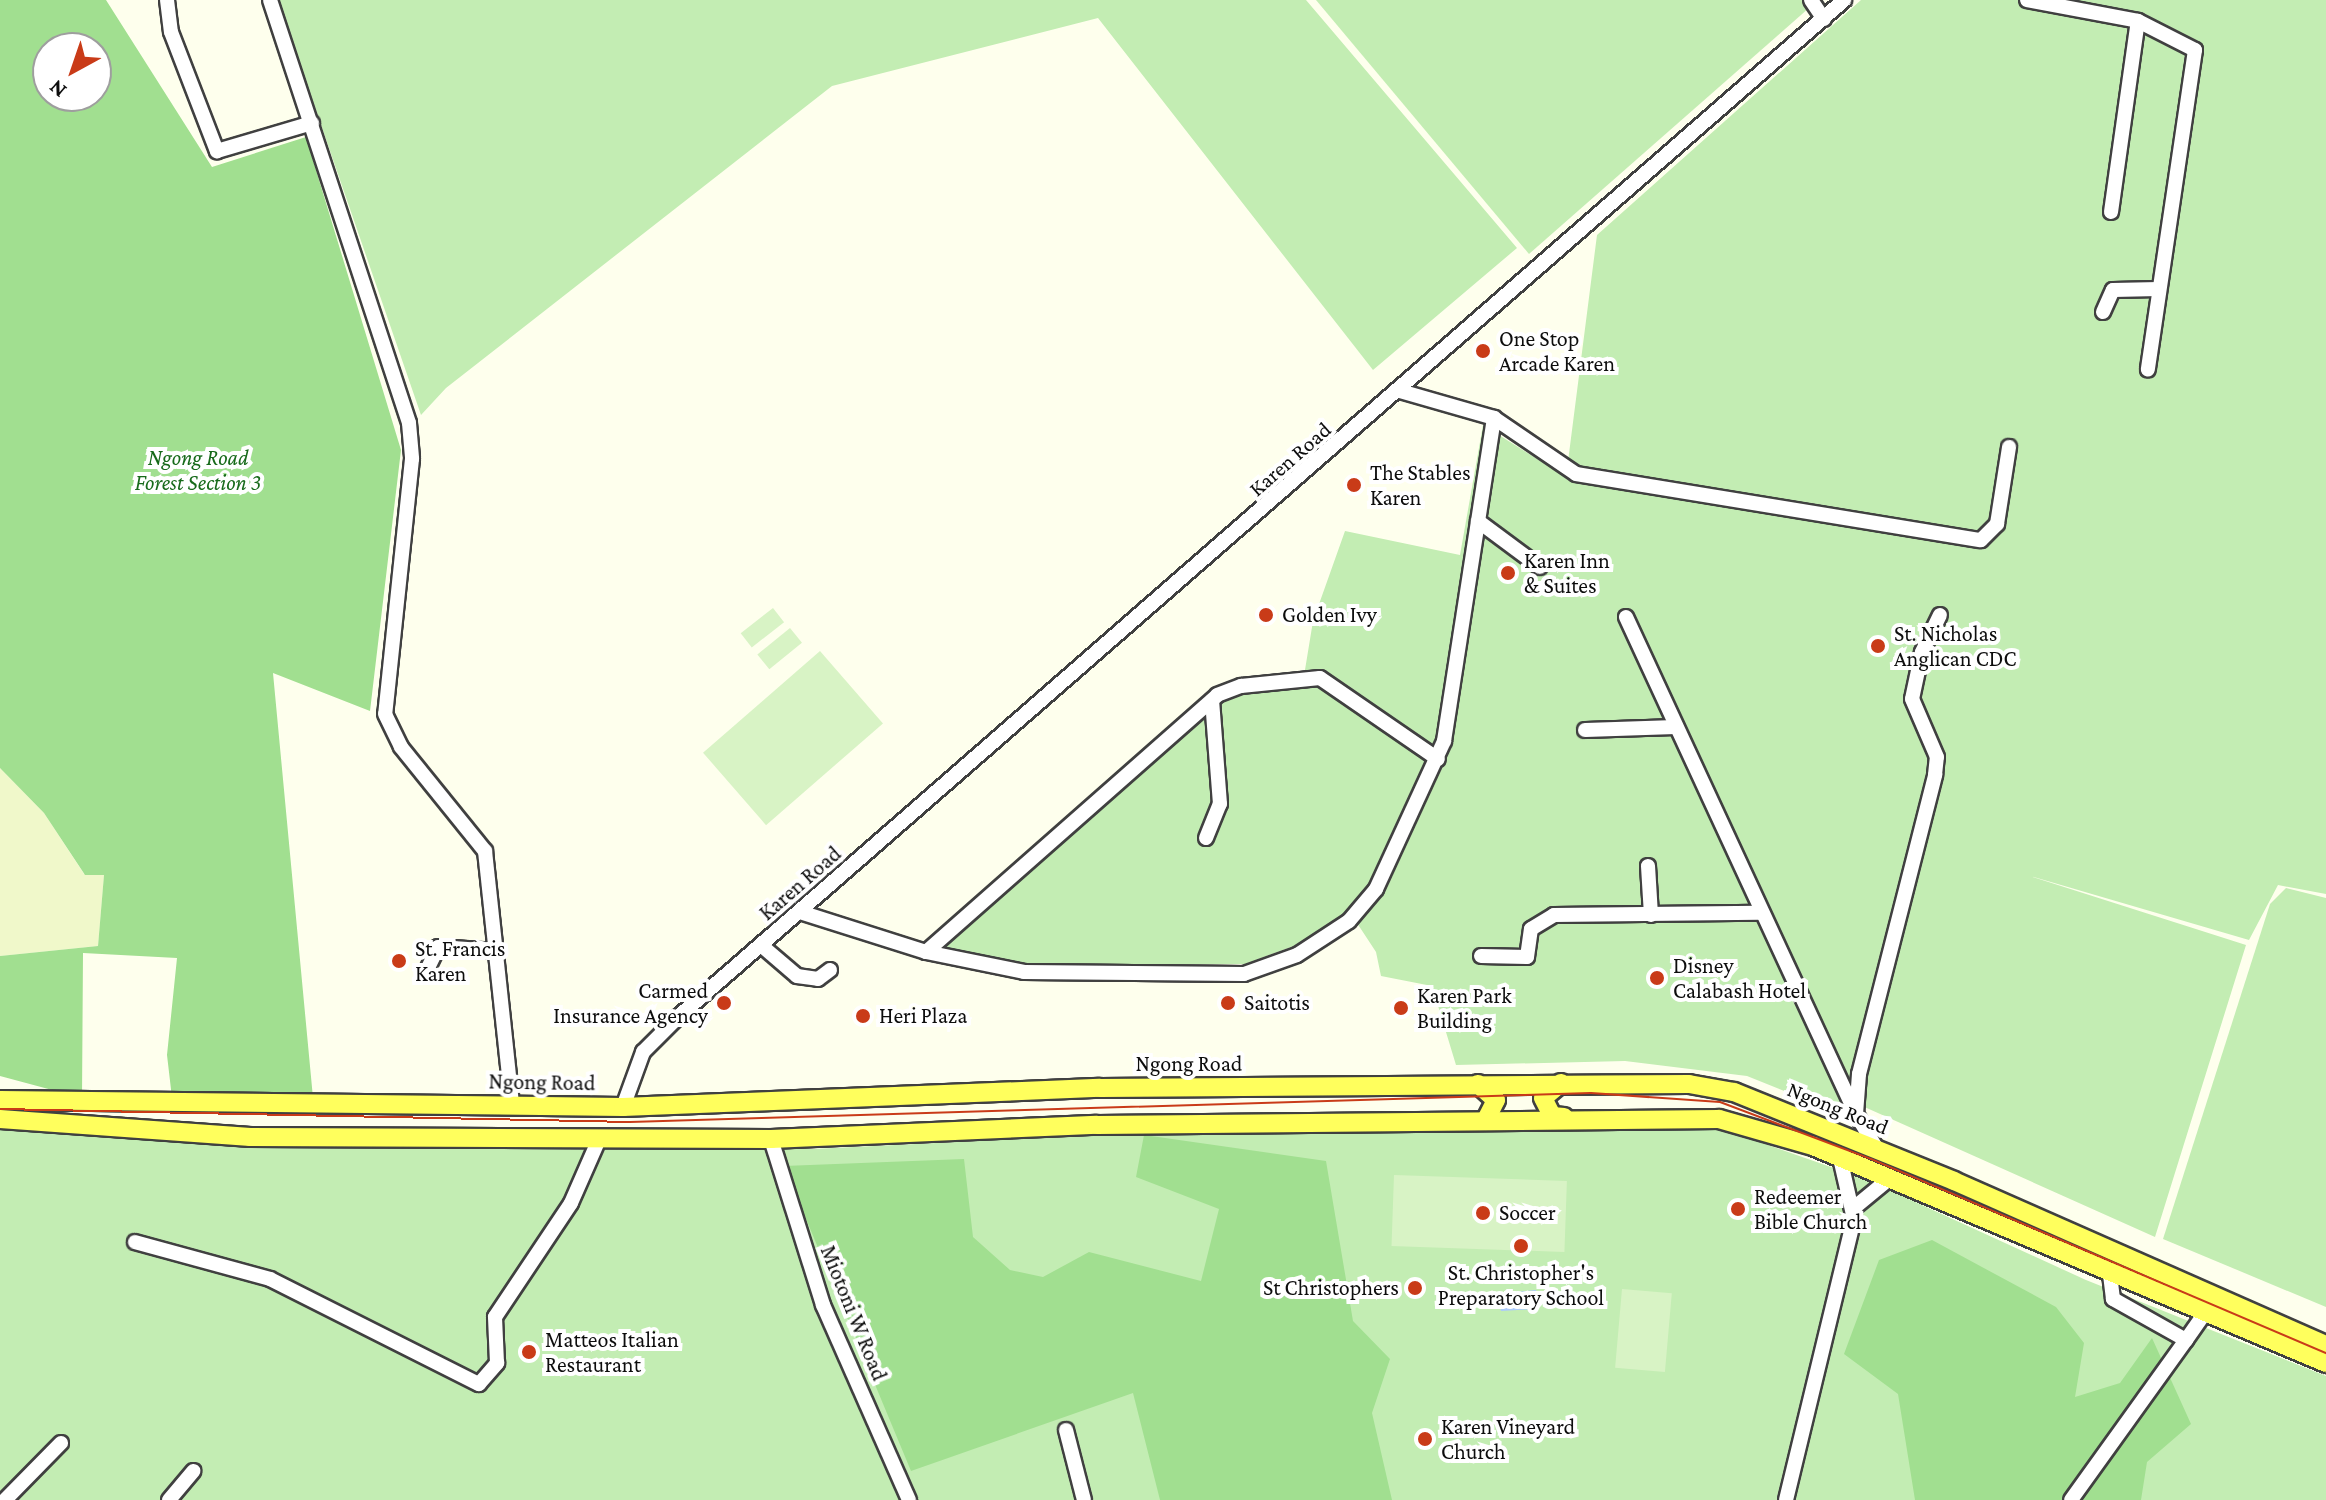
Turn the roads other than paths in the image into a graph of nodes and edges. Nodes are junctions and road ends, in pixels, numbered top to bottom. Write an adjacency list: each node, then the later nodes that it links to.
1 (167, 0): 8 (street)
2 (270, 0): 8 (street)
3 (1811, 0): 6 (street)
4 (1844, 0): 6 (street, Karen Road)
5 (2027, 0): 7 (street)
6 (1824, 19): 13 (street, Karen Road)
7 (2138, 21): 9 (street); 10 (street)
8 (312, 123): 30 (street)
9 (2111, 212)
10 (2159, 289): 11 (street); 12 (street)
11 (2103, 312)
12 (2148, 370)
13 (1400, 391): 14 (street); 26 (street, Karen Road)
14 (1494, 418): 15 (street); 16 (street)
15 (2009, 447)
16 (1478, 521): 17 (street); 23 (street)
17 (1540, 567)
18 (1940, 615): 41 (street)
19 (1626, 617): 21 (street)
20 (1212, 700): 23 (street); 24 (street); 31 (street)
21 (1676, 727): 22 (street); 27 (street)
22 (1585, 730)
23 (1438, 759): 31 (street)
24 (1206, 838)
25 (1648, 866): 28 (street)
26 (800, 912): 29 (street, Karen Road); 31 (street)
27 (1759, 913): 28 (street); 41 (street)
28 (1651, 915): 32 (street)
29 (762, 946): 33 (street, Karen Road); 40 (street, Karen Road)
30 (497, 951): 34 (street); 38 (street)
31 (926, 952)
32 (1481, 956)
33 (830, 970)
34 (425, 974)
35 (1562, 1082): 36 (main road, Ngong Road); 42 (main road); 48 (main road, Ngong Road)
36 (1478, 1084): 40 (main road, Ngong Road); 44 (main road)
37 (0, 1100): 39 (main road, Ngong Road)
38 (512, 1105): 39 (main road, Ngong Road); 40 (main road, Ngong Road)
39 (328, 1107): 45 (main road)
40 (623, 1107)
41 (1856, 1114): 48 (street)
42 (1567, 1118): 44 (main road, Ngong Road); 49 (main road, Ngong Road)
43 (0, 1119): 45 (main road, Ngong Road)
44 (1486, 1120): 47 (main road, Ngong Road)
45 (333, 1137): 46 (main road, Ngong Road)
46 (600, 1137): 47 (main road, Ngong Road); 52 (street)
47 (771, 1139): 63 (street, Miotoni W Road)
48 (1877, 1149): 56 (main road, Ngong Road)
49 (1840, 1158): 50 (main road, Ngong Road); 51 (street)
50 (1889, 1179): 51 (street); 53 (main road, Ngong Road)
51 (1855, 1207): 65 (street)
52 (135, 1242)
53 (2110, 1276): 54 (main road, Ngong Road); 55 (street)
54 (2204, 1314): 55 (street); 57 (main road, Ngong Road)
55 (2186, 1340): 66 (street)
56 (2326, 1345)
57 (2326, 1363)
58 (1066, 1430): 64 (street)
59 (61, 1443): 61 (street)
60 (193, 1471): 62 (street)
61 (5, 1500)
62 (169, 1500)
63 (909, 1500)
64 (1084, 1500)
65 (1786, 1500)
66 (2071, 1500)

